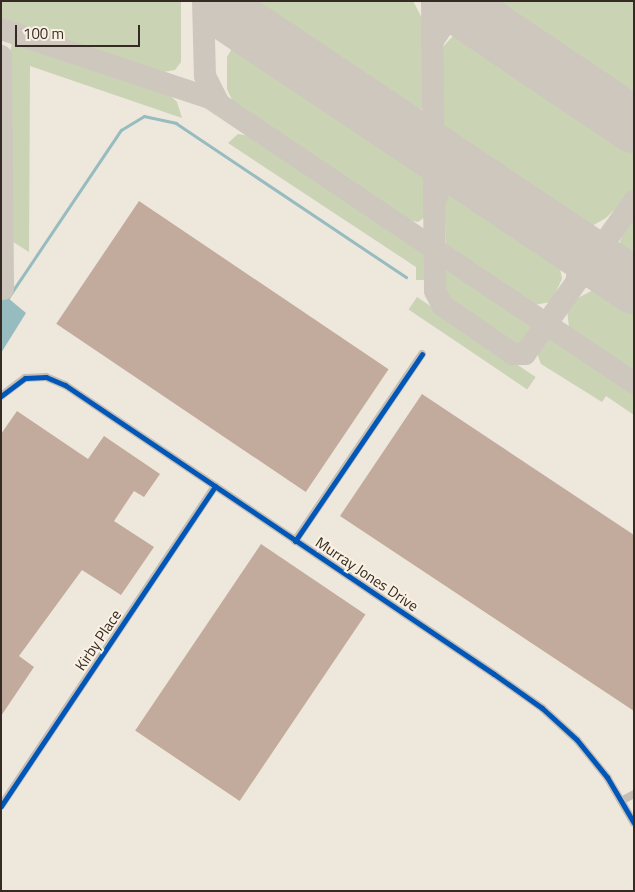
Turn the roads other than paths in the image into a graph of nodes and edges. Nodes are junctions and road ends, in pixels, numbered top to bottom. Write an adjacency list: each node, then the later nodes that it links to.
1 (422, 354): 4 (street)
2 (1, 396): 3 (street, Murray Jones Drive)
3 (215, 486): 4 (street, Murray Jones Drive); 7 (street, Kirby Place)
4 (295, 541): 6 (street, Murray Jones Drive)
5 (634, 794): 6 (street)
6 (621, 801): 8 (street, Murray Jones Drive)
7 (1, 806)
8 (634, 823)

